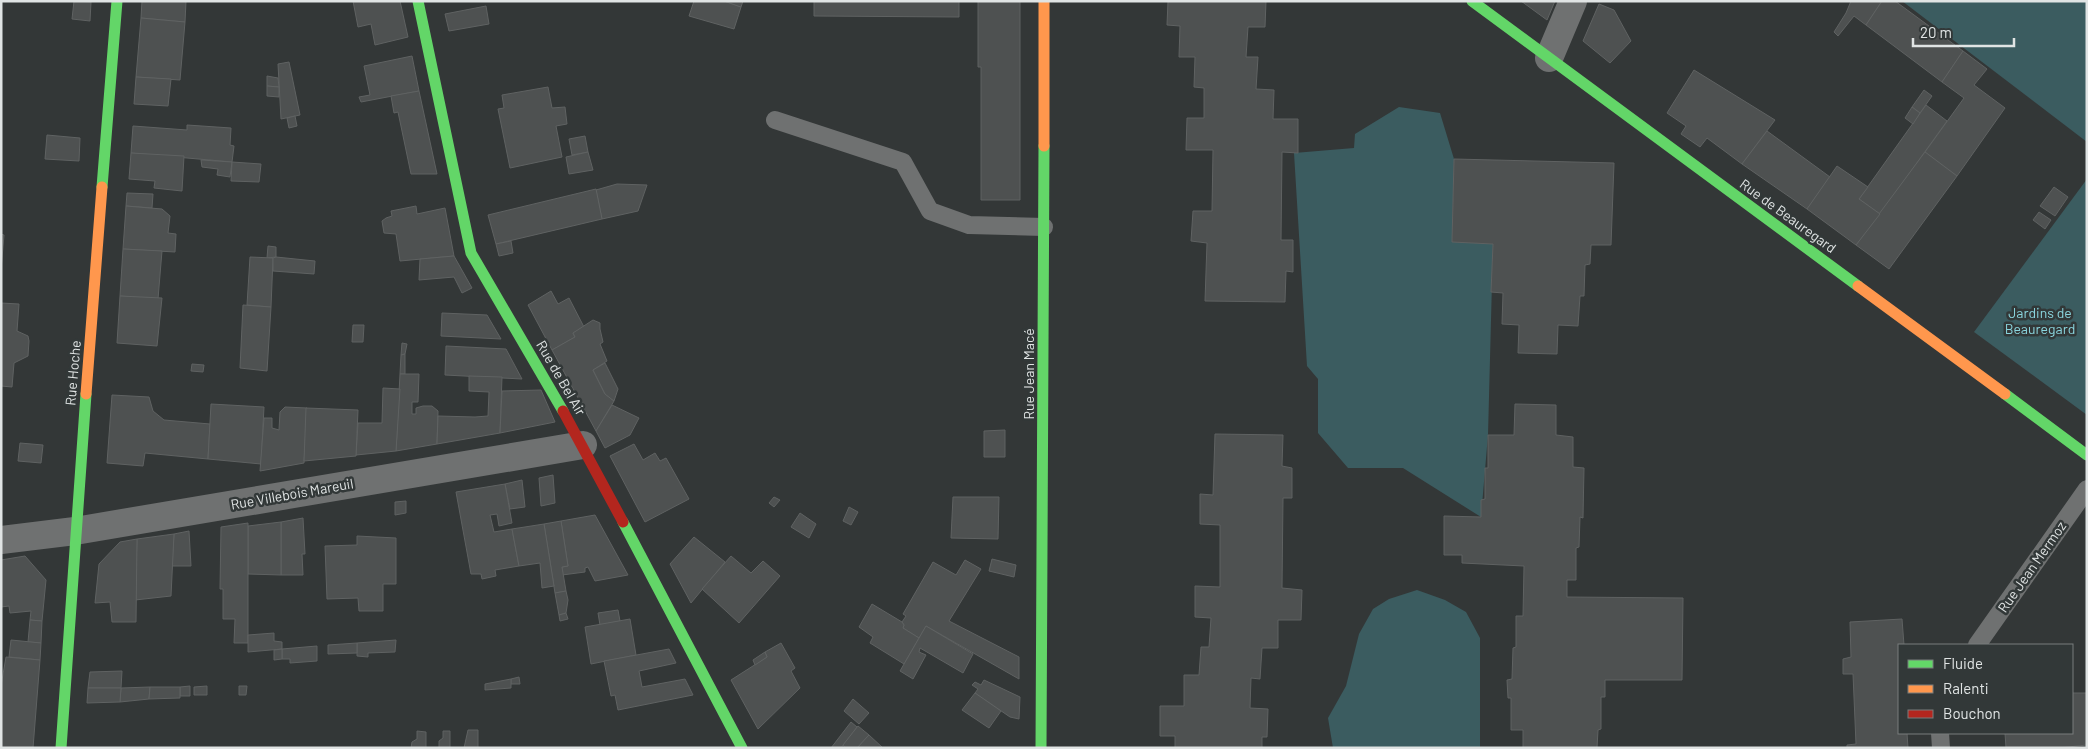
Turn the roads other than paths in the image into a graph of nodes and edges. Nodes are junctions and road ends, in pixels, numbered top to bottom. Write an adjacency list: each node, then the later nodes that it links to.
1 (117, 1): 12 (street, Rue Hoche)
2 (418, 1): 9 (street, Rue de Bel Air)
3 (1044, 1): 8 (street, Rue Jean Macé)
4 (1472, 1): 6 (street, Rue de Beauregard)
5 (1573, 1): 6 (street)
6 (1549, 58): 10 (street, Rue de Beauregard)
7 (775, 120): 8 (lane)
8 (1044, 227): 18 (street, Rue Jean Macé)
9 (582, 445): 12 (street, Rue Villebois Mareuil); 17 (street, Rue de Bel Air)
10 (2087, 455)
11 (2087, 489): 14 (lane, Rue Jean Mermoz)
12 (76, 530): 13 (street, Rue Villebois Mareuil); 16 (street, Rue Hoche)
13 (1, 540)
14 (1978, 644)
15 (1940, 734): 19 (lane)
16 (61, 748)
17 (742, 748)
18 (1041, 748)
19 (1940, 748)

